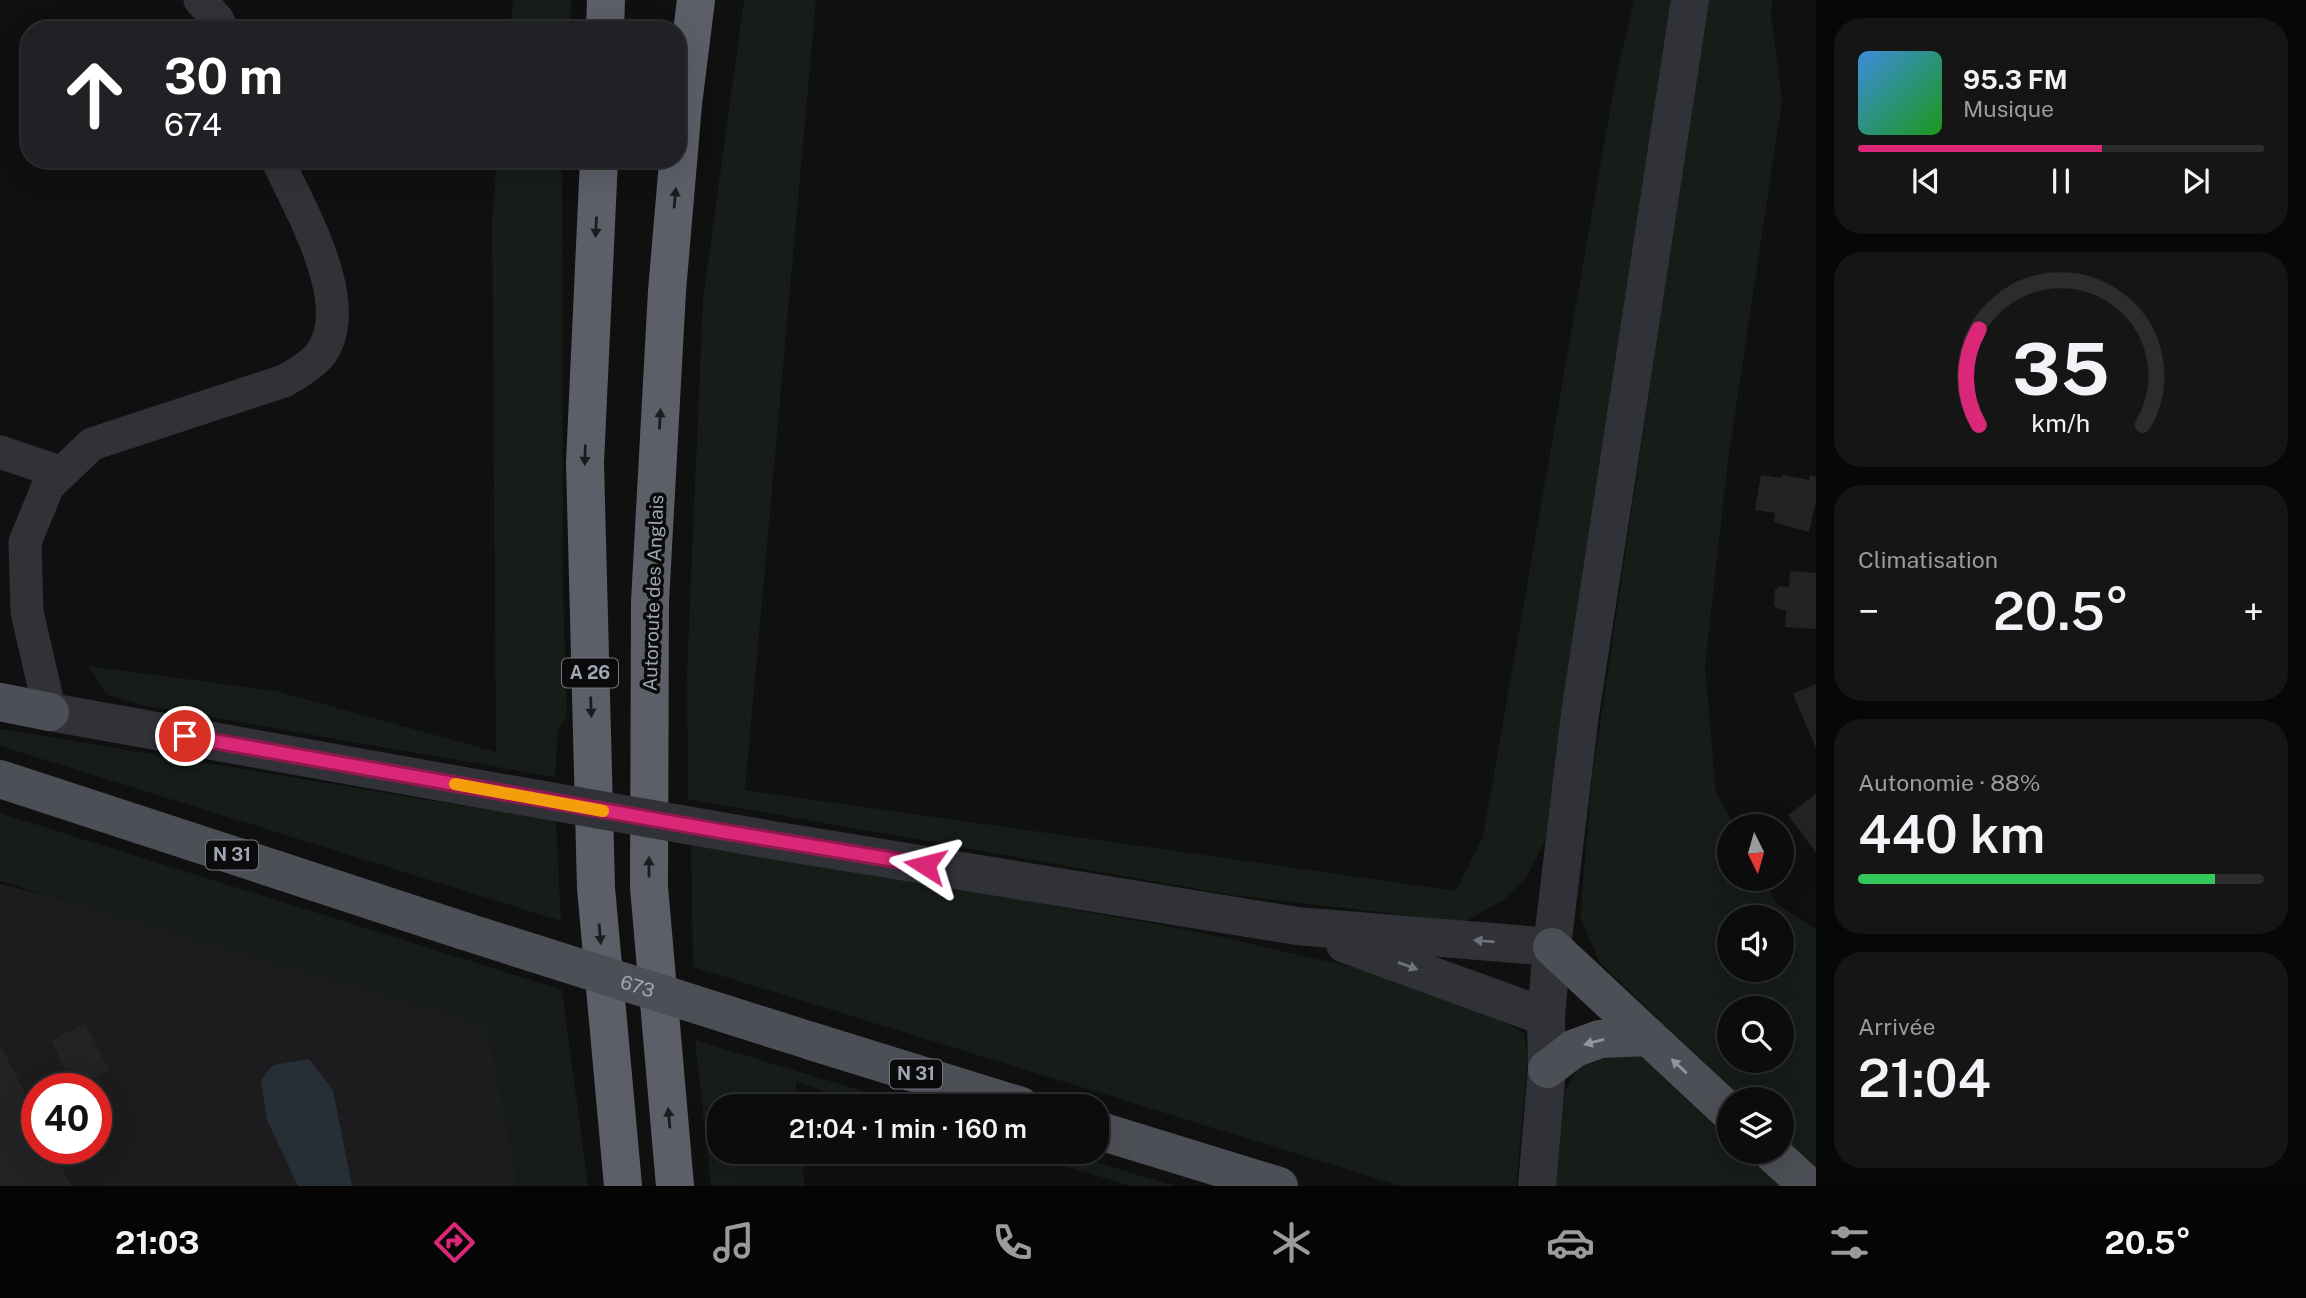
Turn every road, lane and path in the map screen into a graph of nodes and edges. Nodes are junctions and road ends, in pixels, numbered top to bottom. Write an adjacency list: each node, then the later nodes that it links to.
1 (200, 0): 5 (street)
2 (607, 0): 6 (highway)
3 (696, 0): 7 (highway, Autoroute des Anglais, one-way to 3)
4 (1690, 0): 17 (street)
5 (218, 21)
6 (606, 21)
7 (686, 87)
8 (281, 168): 12 (street)
9 (599, 168): 25 (highway, A 26, one-way to 25)
10 (678, 168): 26 (highway, Autoroute des Anglais, one-way to 10)
11 (0, 452): 12 (street)
12 (62, 473): 14 (street)
13 (0, 702): 14 (main road)
14 (50, 712): 16 (street, bridge)
15 (0, 779): 21 (main road, 673 / N 31, bridge)
16 (1297, 926): 17 (street, one-way to 16); 18 (street, one-way to 18)
17 (1552, 947): 18 (street); 19 (main road)
18 (1546, 1017): 20 (street)
19 (1649, 1037): 20 (main road, one-way to 20); 22 (main road, one-way to 19)
20 (1547, 1069): 28 (street)
21 (982, 1094)
22 (1717, 1101)
23 (1109, 1134): 27 (main road)
24 (1784, 1164): 29 (main road)
25 (623, 1186)
26 (675, 1186)
27 (1279, 1186)
28 (1537, 1186)
29 (1808, 1186)

